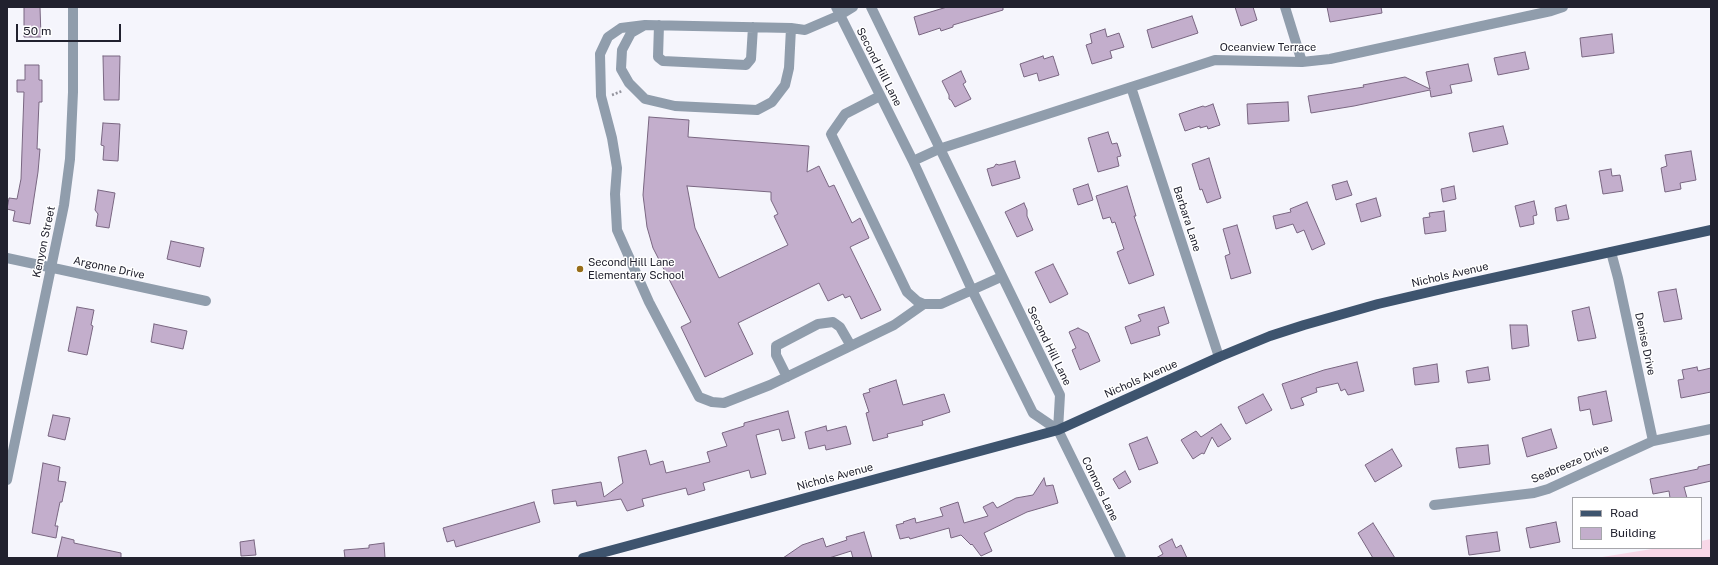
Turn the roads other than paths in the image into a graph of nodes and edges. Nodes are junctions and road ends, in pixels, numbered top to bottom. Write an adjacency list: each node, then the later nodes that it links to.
1 (72, 7): 19 (street, Kenyon Street)
2 (853, 7): 6 (street)
3 (870, 7): 14 (street, Second Hill Lane)
4 (1285, 7): 11 (street)
5 (1563, 7): 11 (street, Oceanview Terrace)
6 (838, 11): 10 (street); 13 (street, Second Hill Lane)
7 (645, 25): 8 (street); 10 (street); 26 (street)
8 (660, 25): 9 (street); 9 (street)
9 (753, 28): 10 (street)
10 (791, 28)
11 (1302, 62): 12 (street, Oceanview Terrace)
12 (1131, 87): 14 (street, Oceanview Terrace); 25 (street, Barbara Lane)
13 (880, 96): 15 (street, Second Hill Lane); 23 (street)
14 (939, 149): 15 (street, Oceanview Terrace); 20 (street, Second Hill Lane)
15 (913, 161): 21 (street, Second Hill Lane)
16 (1711, 230): 17 (main road, Nichols Avenue)
17 (1611, 252): 25 (main road, Nichols Avenue); 29 (street, Denise Drive)
18 (7, 258): 19 (street, Argonne Drive)
19 (51, 268): 22 (street, Argonne Drive); 30 (street, Kenyon Street)
20 (1002, 277): 21 (street); 28 (street, Second Hill Lane)
21 (972, 290): 23 (street); 28 (street, Second Hill Lane)
22 (206, 302)
23 (924, 304): 24 (street)
24 (851, 346): 26 (street); 26 (street)
25 (1219, 358): 28 (main road, Nichols Avenue)
26 (787, 377)
27 (1711, 429): 29 (street, Seabreeze Drive)
28 (1058, 430): 32 (main road, Nichols Avenue); 33 (street, Connors Lane)
29 (1653, 441): 31 (street, Seabreeze Drive)
30 (7, 480)
31 (1434, 505)
32 (583, 558)
33 (1121, 558)

